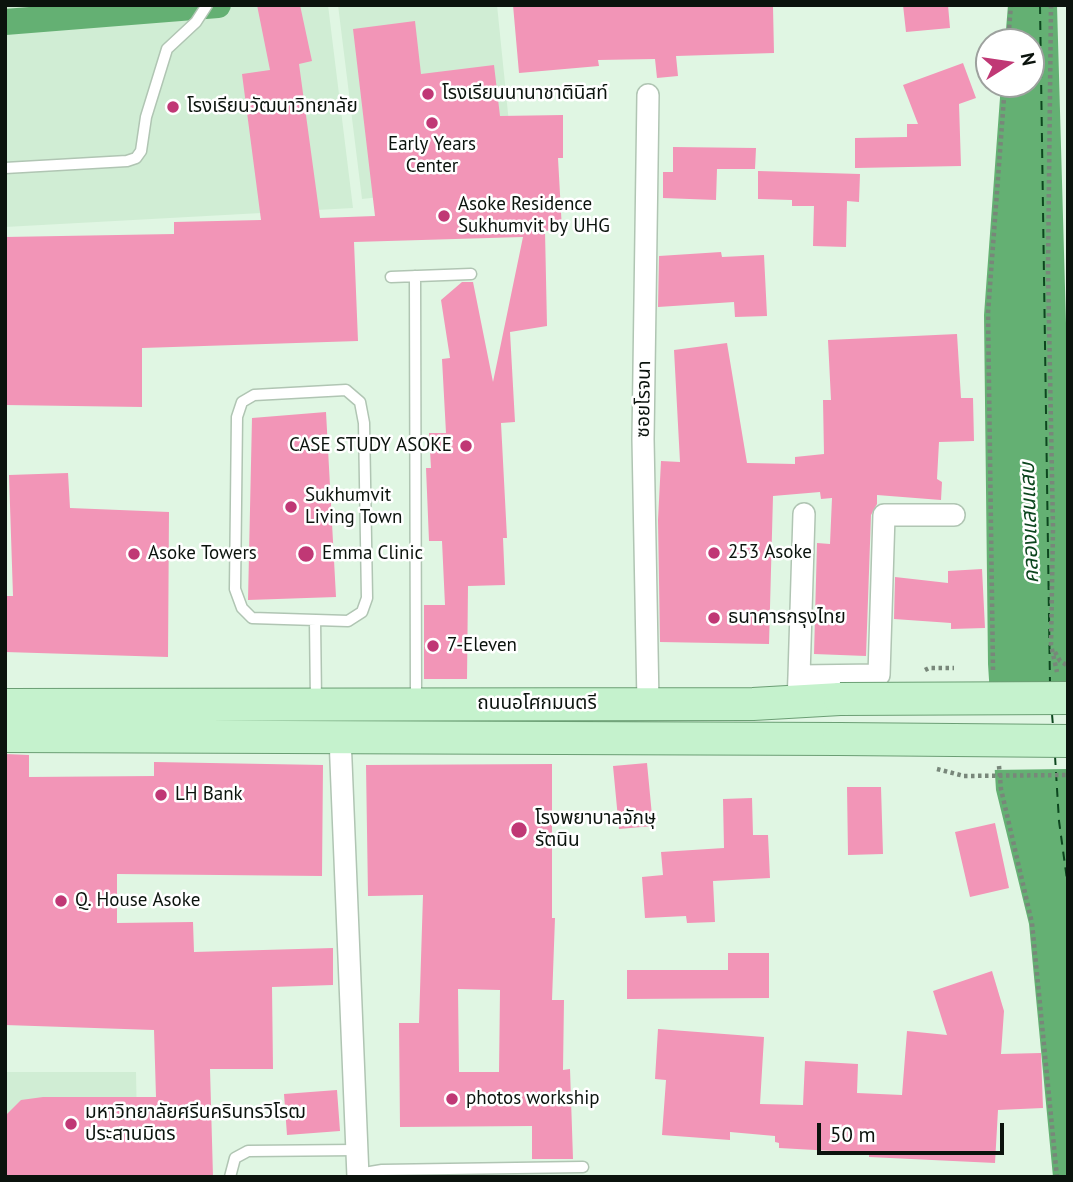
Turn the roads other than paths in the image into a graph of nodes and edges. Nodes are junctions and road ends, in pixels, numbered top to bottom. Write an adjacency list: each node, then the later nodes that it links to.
1 (206, 5): 3 (lane)
2 (648, 95): 12 (street, ซอยโรจนา)
3 (5, 168)
4 (471, 274): 5 (lane)
5 (415, 276): 6 (lane); 15 (lane)
6 (391, 277)
7 (804, 514): 10 (street)
8 (954, 516): 10 (street)
9 (315, 620): 9 (lane); 14 (lane)
10 (799, 689): 11 (main road, ถนนอโศกมนตรี, bridge); 12 (main road, ถนนอโศกมนตรี)
11 (1064, 689)
12 (648, 703): 15 (main road, ถนนอโศกมนตรี)
13 (5, 705): 14 (main road, ถนนอโศกมนตรี)
14 (316, 705): 15 (main road, ถนนอโศกมนตรี)
15 (416, 705)
16 (5, 736): 17 (main road, ถนนอโศกมนตรี)
17 (340, 737): 18 (main road, ถนนอโศกมนตรี, bridge); 19 (street)
18 (1068, 741)
19 (357, 1150): 22 (street); 23 (lane)
20 (583, 1167): 21 (lane)
21 (410, 1174): 22 (lane)
22 (358, 1175)
23 (230, 1177)

